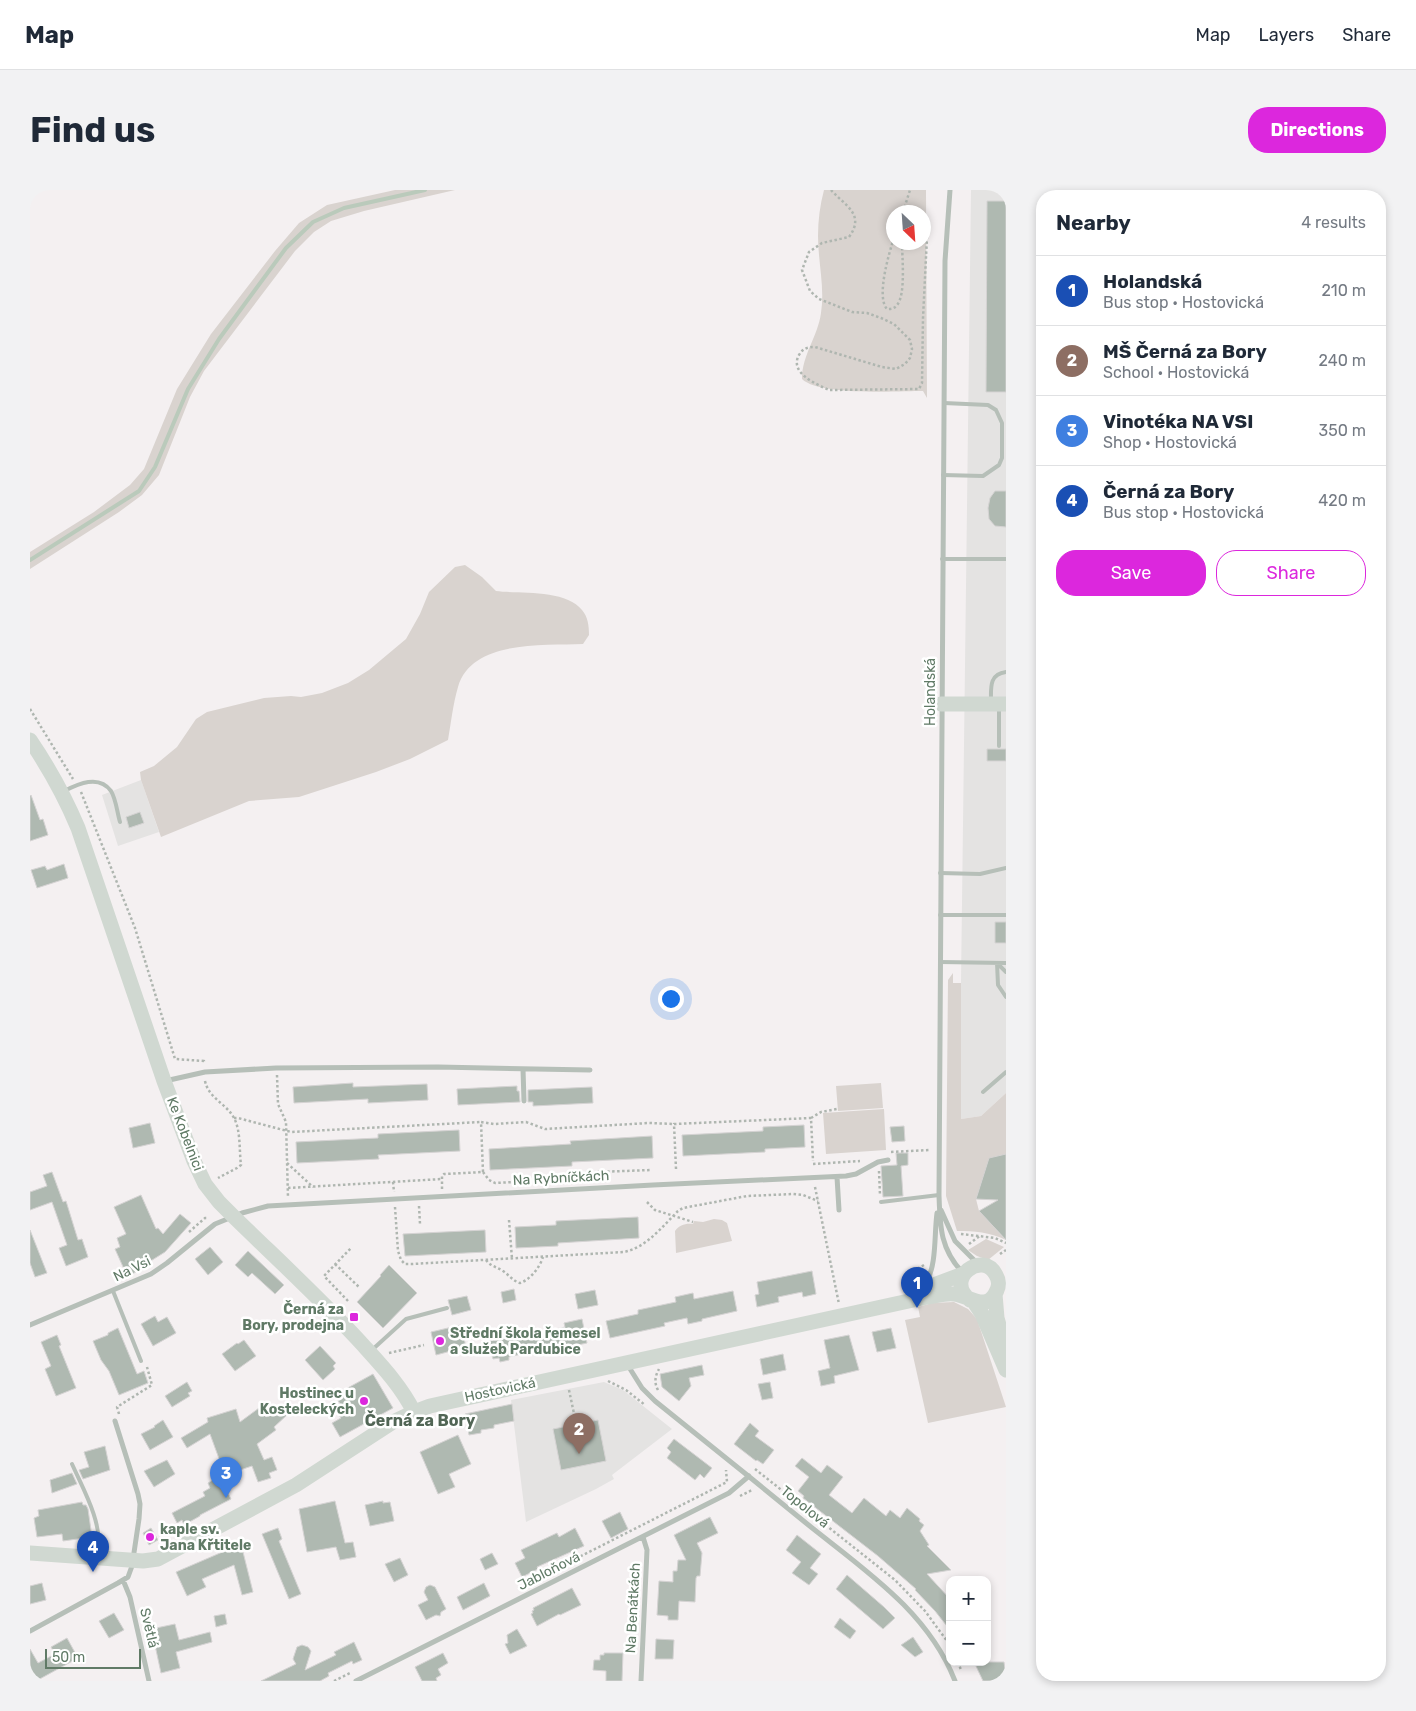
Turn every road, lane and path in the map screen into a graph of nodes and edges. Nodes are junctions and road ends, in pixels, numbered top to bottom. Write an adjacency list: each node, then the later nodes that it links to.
1 (831, 190): 7 (path)
2 (910, 190): 4 (path)
3 (950, 190): 8 (street, Holandská)
4 (905, 205)
5 (891, 250): 6 (path)
6 (902, 250)
7 (926, 250)
8 (944, 404): 9 (street, Holandská); 9 (lane)
9 (943, 475): 10 (street, Holandská)
10 (942, 559): 11 (lane); 13 (street, Holandská)
11 (1006, 559)
12 (1006, 672): 14 (lane)
13 (941, 704): 14 (main road); 22 (street, Holandská)
14 (999, 704): 17 (lane)
15 (30, 711): 18 (path)
16 (30, 740): 19 (main road)
17 (999, 746)
18 (76, 785): 19 (lane); 20 (lane); 33 (path)
19 (62, 792): 35 (main road)
20 (120, 822)
21 (1006, 868): 22 (lane)
22 (940, 873): 24 (street, Holandská)
23 (1006, 915): 24 (lane)
24 (940, 916): 25 (street, Holandská)
25 (940, 962): 26 (lane); 44 (street, Holandská)
26 (997, 963): 27 (lane); 28 (lane); 29 (lane)
27 (1006, 963)
28 (1006, 972)
29 (1006, 997)
30 (276, 1068): 31 (street, Ke Kobelnici); 33 (street, Ke Kobelnici); 43 (path)
31 (523, 1069): 32 (street, Ke Kobelnici); 37 (street)
32 (590, 1070)
33 (205, 1072): 35 (street, Ke Kobelnici); 39 (path)
34 (1006, 1072): 36 (lane)
35 (164, 1081): 55 (main road, Ke Kobelnici)
36 (983, 1092)
37 (524, 1101)
38 (837, 1109): 40 (path)
39 (234, 1118): 43 (path); 55 (path)
40 (812, 1118): 42 (path); 45 (path)
41 (481, 1122): 42 (path); 43 (path); 51 (path)
42 (674, 1124): 49 (path)
43 (286, 1130): 48 (path)
44 (939, 1149): 46 (path); 58 (street, Holandská)
45 (863, 1160)
46 (888, 1160): 47 (street, Na Rybníčkách)
47 (878, 1162): 53 (street, Na Rybníčkách); 63 (path)
48 (287, 1163): 56 (path); 57 (path)
49 (676, 1168)
50 (651, 1170): 51 (path)
51 (483, 1172): 54 (path)
52 (813, 1177): 53 (street, Na Rybníčkách); 59 (street, Na Rybníčkách); 61 (path)
53 (837, 1177): 65 (street)
54 (442, 1179): 56 (path); 59 (path)
55 (205, 1184): 66 (main road, Ke Kobelnici)
56 (313, 1187): 57 (path)
57 (288, 1188): 64 (path)
58 (939, 1195): 63 (lane); 74 (street, Holandská); 84 (street, Holandská); 87 (street, Holandská)
59 (443, 1196): 60 (street, Na Rybníčkách)
60 (418, 1197): 64 (street, Na Rybníčkách); 71 (path)
61 (818, 1201): 67 (path); 95 (path)
62 (647, 1202): 67 (path)
63 (881, 1202)
64 (288, 1204): 66 (street, Na Rybníčkách)
65 (839, 1210)
66 (233, 1216): 90 (street, Na Vsi); 100 (main road, Ke Kobelnici)
67 (673, 1216): 70 (path); 81 (path)
68 (211, 1217): 73 (path)
69 (509, 1220): 82 (path)
70 (693, 1222)
71 (420, 1224)
72 (397, 1225): 83 (path)
73 (186, 1234)
74 (951, 1234): 75 (path); 78 (street, Holandská)
75 (981, 1236): 76 (path); 78 (path)
76 (1006, 1244)
77 (351, 1248): 85 (path)
78 (962, 1249): 86 (street, Holandská)
79 (1006, 1250): 80 (path)
80 (1000, 1254)
81 (543, 1257): 82 (path); 83 (path)
82 (512, 1259): 83 (path)
83 (486, 1260)
84 (932, 1263): 89 (street, Holandská); 89 (path)
85 (335, 1264): 88 (path); 92 (path)
86 (994, 1270): 87 (main road, Hostovická); 91 (main road)
87 (964, 1274): 89 (main road, Hostovická); 93 (main road)
88 (360, 1288)
89 (914, 1288): 95 (main road, Hostovická)
90 (113, 1291): 97 (street, Na Vsi); 102 (lane)
91 (1001, 1292): 93 (main road); 99 (main road)
92 (348, 1301)
93 (972, 1301): 95 (main road, Hostovická); 104 (main road)
94 (447, 1308): 100 (lane)
95 (842, 1315): 103 (main road, Hostovická)
96 (1006, 1320): 99 (main road)
97 (30, 1325)
98 (424, 1345): 101 (path)
99 (1006, 1350)
100 (370, 1353): 108 (main road, Ke Kobelnici)
101 (387, 1354)
102 (141, 1361): 109 (path)
103 (626, 1362): 108 (main road, Hostovická); 113 (street, Topolová)
104 (1006, 1370)
105 (606, 1380): 107 (path)
106 (569, 1388): 111 (path)
107 (649, 1408)
108 (414, 1412): 119 (main road, Hostovická)
109 (121, 1418)
110 (115, 1421): 119 (street)
111 (576, 1423)
112 (72, 1464): 118 (lane)
113 (749, 1476): 114 (street, Jabloňová); 128 (street, Topolová)
114 (742, 1483): 115 (path); 116 (street, Jabloňová); 121 (path)
115 (752, 1490)
116 (643, 1537): 126 (street, Jabloňová); 127 (street, Na Benátkách)
117 (30, 1553): 118 (main road, Hostovická)
118 (100, 1558): 119 (main road, Hostovická)
119 (133, 1561): 120 (street)
120 (123, 1580): 122 (street); 124 (street, Světlá)
121 (518, 1588)
122 (30, 1631)
123 (352, 1672): 125 (path)
124 (149, 1681)
125 (334, 1681)
126 (356, 1681)
127 (641, 1681)
128 (955, 1681)

